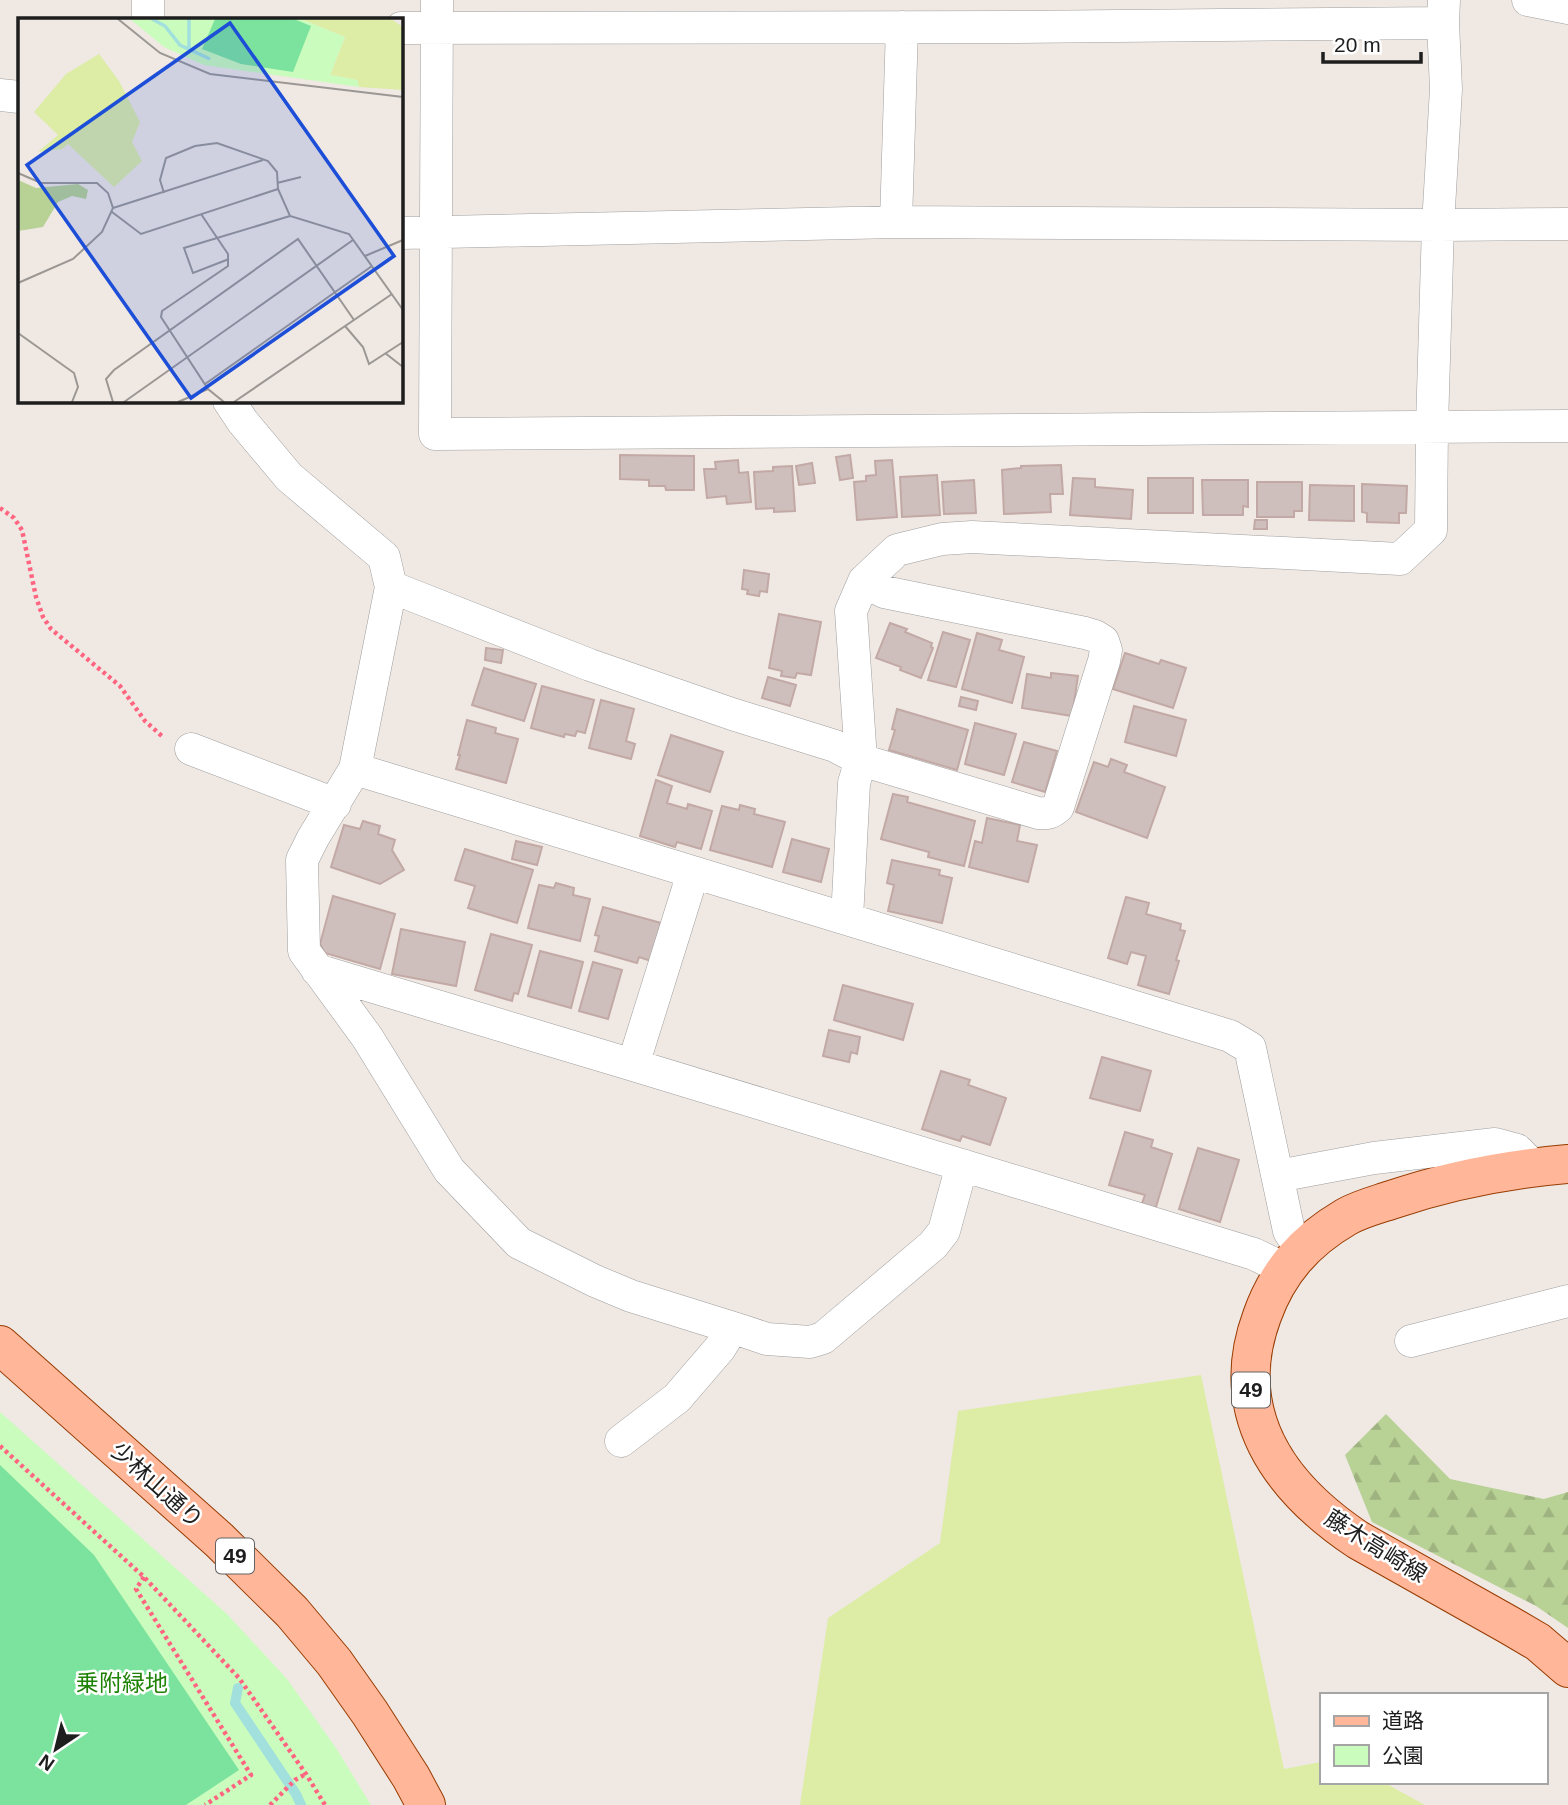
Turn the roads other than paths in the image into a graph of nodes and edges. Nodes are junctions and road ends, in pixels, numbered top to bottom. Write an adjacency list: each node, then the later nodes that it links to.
1 (148, 0): 7 (street)
2 (1528, 0): 3 (street)
3 (1568, 8)
4 (1443, 11): 5 (street); 14 (street)
5 (1013, 13): 8 (street)
6 (437, 14): 8 (street); 9 (street); 15 (street)
7 (148, 18)
8 (902, 27): 12 (street)
9 (402, 28)
10 (0, 95): 11 (street)
11 (18, 97)
12 (896, 222): 14 (street); 15 (street)
13 (1568, 224): 14 (street)
14 (1438, 225): 18 (street)
15 (437, 232): 16 (street); 18 (street)
16 (402, 233)
17 (230, 402): 21 (street)
18 (1432, 426): 19 (street); 20 (street)
19 (1568, 426)
20 (864, 581): 23 (street); 23 (street)
21 (391, 587): 23 (street); 24 (street)
22 (191, 749): 25 (street)
23 (861, 760): 27 (street)
24 (355, 769): 25 (street); 26 (street)
25 (335, 804): 28 (street)
26 (693, 873): 27 (street); 29 (street)
27 (847, 919): 32 (street)
28 (317, 970): 29 (street); 35 (street)
29 (633, 1065): 30 (street)
30 (962, 1165): 33 (street); 35 (street)
31 (1551, 1166): 32 (street); 33 (main road, 藤木高崎線 / 49)
32 (1278, 1176): 33 (street)
33 (1293, 1260): 39 (main road, 藤木高崎線 / 49)
34 (1568, 1301): 36 (street)
35 (732, 1328): 38 (street)
36 (1411, 1341)
37 (0, 1345): 40 (main road, 少林山通り / 49)
38 (621, 1441)
39 (1568, 1668)
40 (426, 1805)

